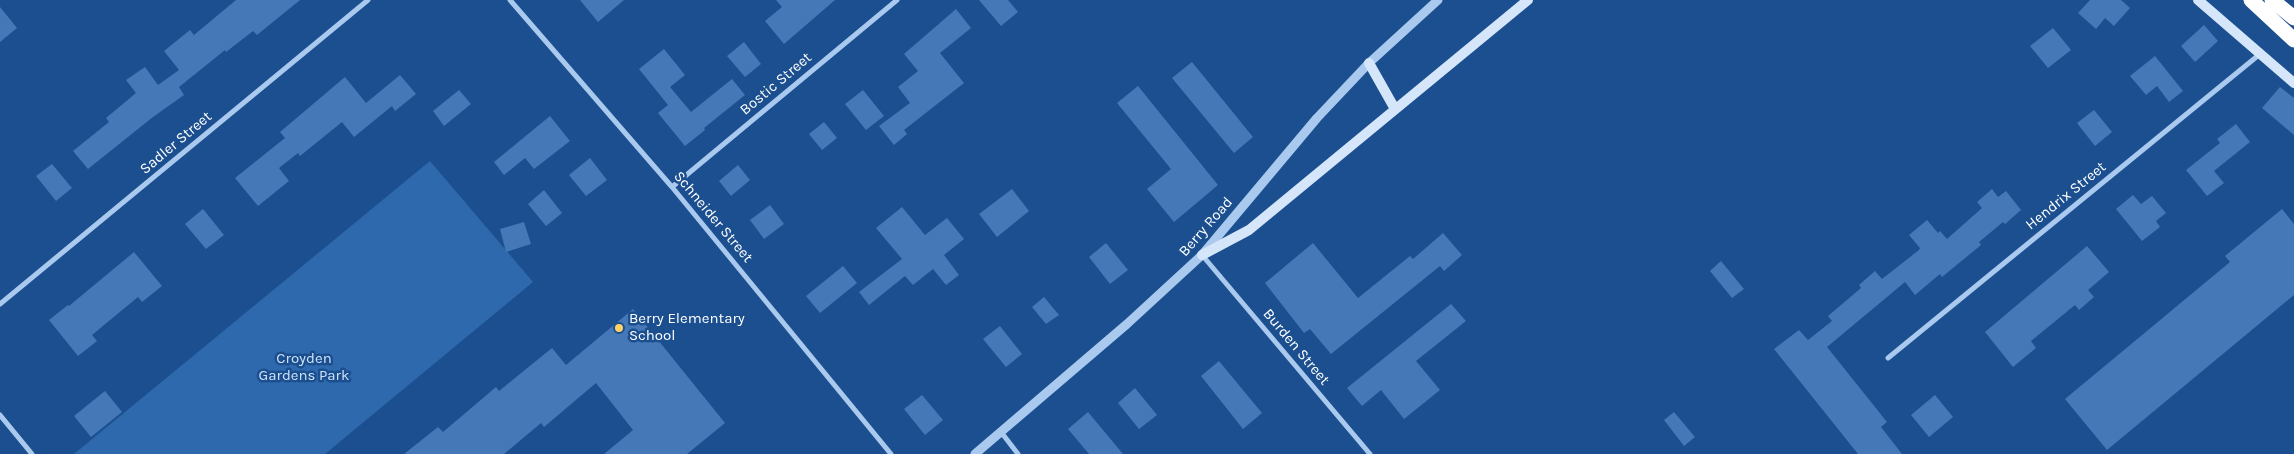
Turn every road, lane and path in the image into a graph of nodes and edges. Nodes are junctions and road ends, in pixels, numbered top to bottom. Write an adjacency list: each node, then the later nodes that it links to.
1 (368, 0): 17 (street, Sadler Street)
2 (510, 0): 15 (street, Schneider Street)
3 (897, 0): 15 (street, Bostic Street)
4 (1438, 0): 12 (street, Berry Road)
5 (1528, 0): 14 (main road)
6 (2198, 0): 11 (main road)
7 (2251, 0): 10 (highway)
8 (2272, 0): 9 (highway)
9 (2294, 18)
10 (2294, 40)
11 (2261, 54): 13 (main road); 18 (street, Hendrix Street)
12 (1369, 63): 14 (main road); 16 (street, Berry Road)
13 (2294, 83)
14 (1395, 109): 16 (main road)
15 (672, 187): 22 (street, Schneider Street)
16 (1202, 256): 20 (street, Berry Road); 25 (street, Burden Street)
17 (0, 304)
18 (1888, 358)
19 (0, 415): 21 (street)
20 (1001, 432): 23 (street, Berry Road); 24 (street)
21 (32, 454)
22 (891, 454)
23 (975, 454)
24 (1018, 454)
25 (1370, 454)

